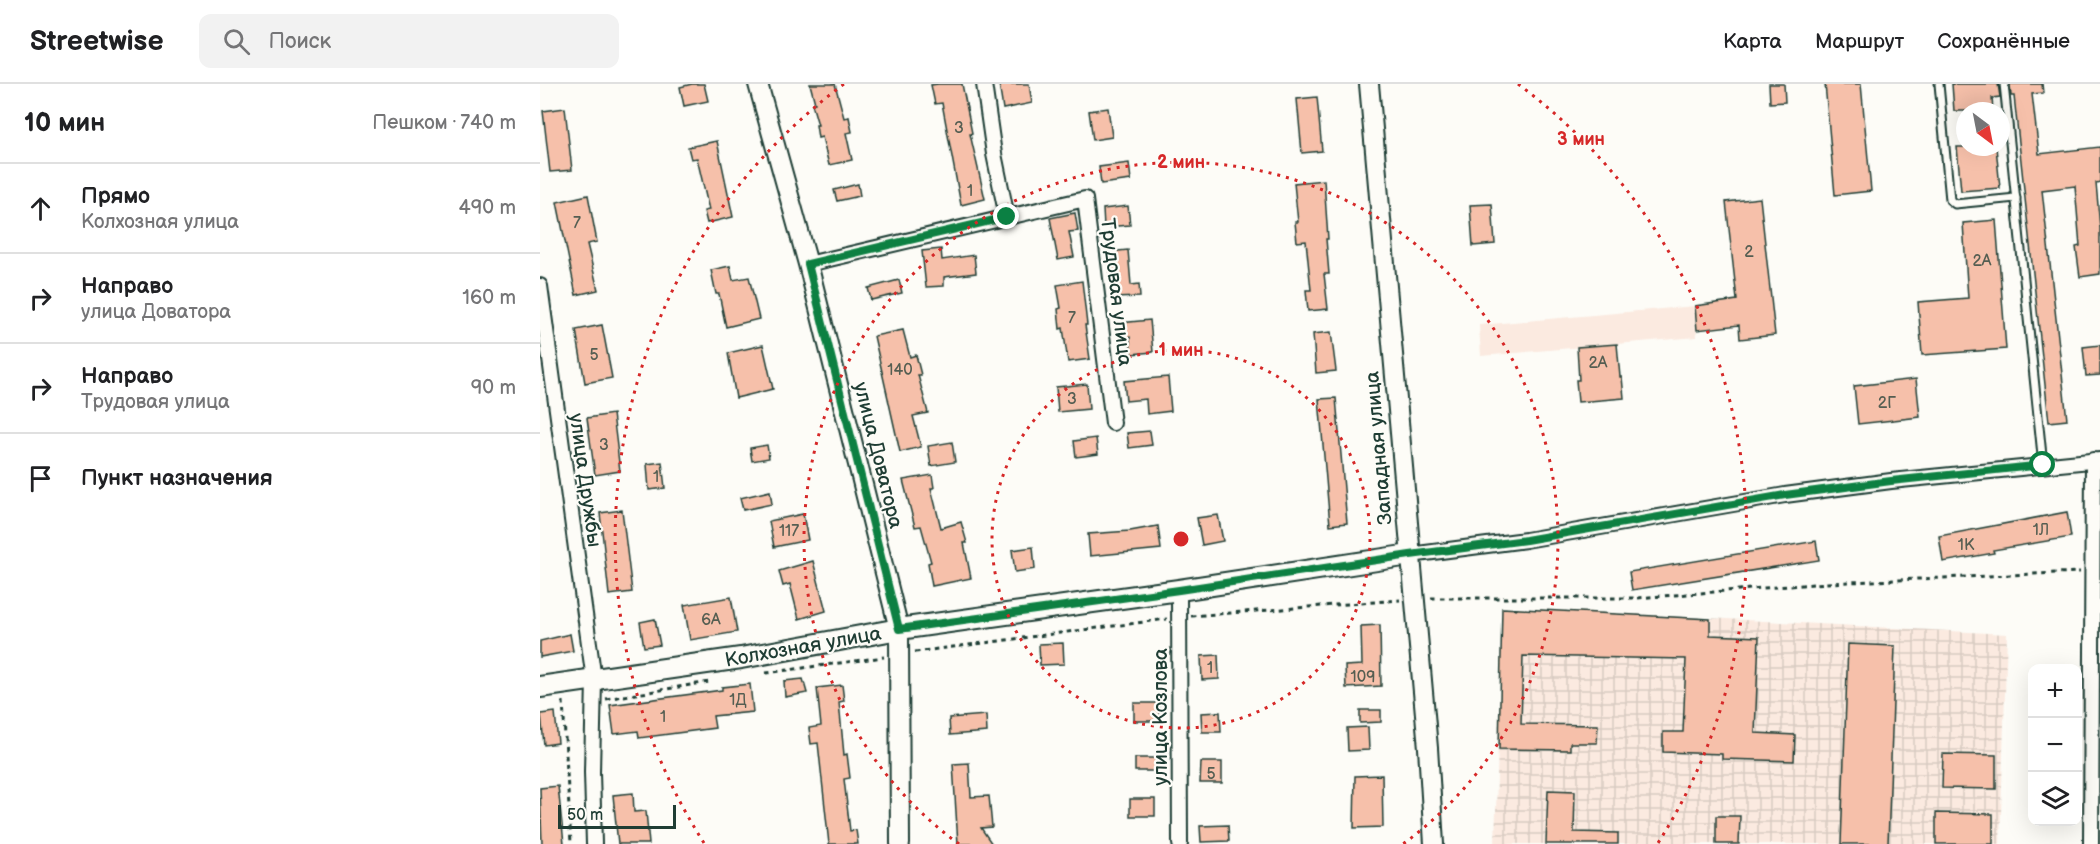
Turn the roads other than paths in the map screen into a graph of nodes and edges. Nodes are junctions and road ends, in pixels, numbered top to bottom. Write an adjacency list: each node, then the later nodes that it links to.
1 (758, 84): 8 (street, улица Доватора)
2 (984, 84): 7 (street)
3 (1369, 84): 13 (street, Западная улица)
4 (1939, 84): 6 (lane)
5 (2004, 84): 6 (lane)
6 (2016, 198): 12 (lane)
7 (1007, 217): 8 (street, Трудовая улица); 10 (street, Трудовая улица)
8 (808, 264): 15 (street, улица Доватора)
9 (540, 286): 16 (street, улица Дружбы)
10 (1113, 423)
11 (2097, 460): 12 (street, Колхозная улица); 22 (street)
12 (2043, 465): 13 (street, Колхозная улица)
13 (1410, 555): 14 (main road, Колхозная улица); 21 (street, Западная улица)
14 (1179, 590): 15 (main road, Колхозная улица); 20 (street, улица Козлова)
15 (899, 629): 16 (main road, Колхозная улица); 19 (street, улица Доватора)
16 (594, 680): 17 (main road, Колхозная улица); 18 (street, улица Дружбы)
17 (540, 687)
18 (594, 844)
19 (900, 844)
20 (1180, 844)
21 (1434, 844)
22 (2091, 844)

